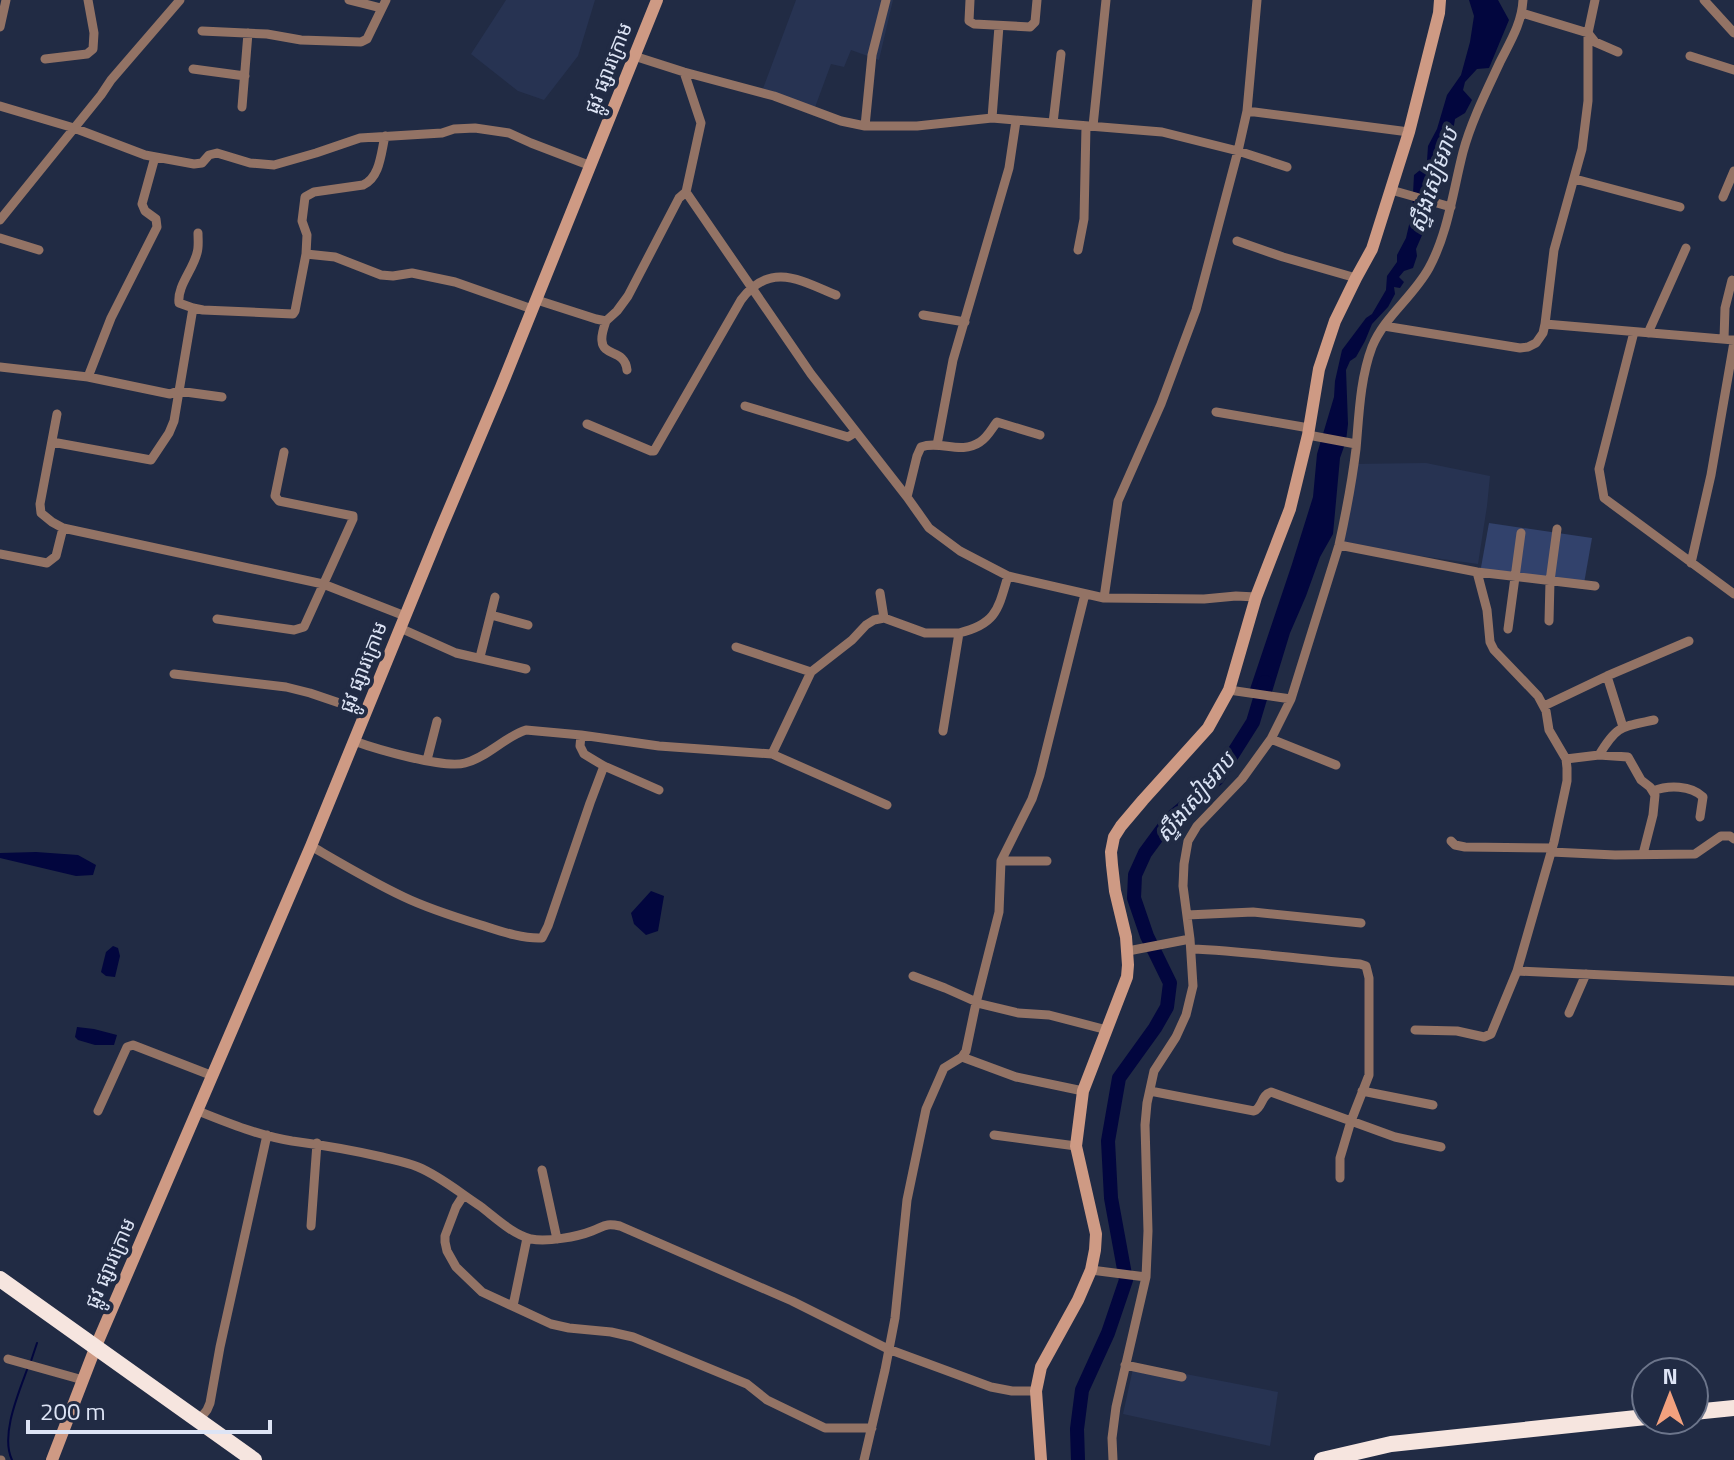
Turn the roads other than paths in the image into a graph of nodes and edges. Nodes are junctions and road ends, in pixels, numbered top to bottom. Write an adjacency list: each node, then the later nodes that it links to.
1 (6, 0): 18 (street)
2 (88, 0): 27 (street)
3 (180, 0): 40 (street)
4 (349, 0): 15 (street)
5 (657, 0): 25 (main road, ផ្លូវ ផ្សារក្រោម)
6 (886, 0): 38 (street)
7 (970, 0): 17 (street)
8 (1037, 0): 17 (street)
9 (1106, 0): 39 (street)
10 (1257, 0): 34 (street)
11 (1440, 0): 41 (main road)
12 (1523, 0): 16 (street)
13 (1595, 0): 21 (street)
14 (1704, 0): 22 (street)
15 (383, 4): 20 (street)
16 (1522, 13): 21 (street); 52 (street)
17 (999, 26): 35 (street)
18 (0, 27)
19 (202, 31): 20 (street)
20 (248, 33): 31 (street)
21 (1588, 33): 23 (street); 48 (street)
22 (1734, 33)
23 (1618, 52)
24 (1061, 54): 37 (street)
25 (634, 56): 30 (street); 45 (main road, ផ្លូវ ផ្សារក្រោម)
26 (1690, 56): 29 (street)
27 (45, 59)
28 (193, 69): 31 (street)
29 (1734, 70)
30 (684, 72): 38 (street); 49 (street)
31 (245, 76): 33 (street)
32 (0, 106): 40 (street)
33 (242, 107)
34 (1247, 111): 41 (street); 43 (street)
35 (992, 118): 36 (street); 38 (street)
36 (1016, 121): 37 (street); 71 (street)
37 (1053, 123): 39 (street)
38 (865, 126)
39 (1090, 126): 43 (street); 60 (street)
40 (74, 128): 44 (street); 54 (street)
41 (1409, 132): 50 (main road)
42 (385, 136): 44 (street); 45 (street); 61 (street)
43 (1238, 151): 46 (street); 111 (street)
44 (155, 157): 79 (street)
45 (591, 166): 66 (main road, ផ្លូវ ផ្សារក្រោម)
46 (1287, 167)
47 (1734, 171): 51 (street)
48 (1575, 179): 53 (street); 72 (street)
49 (686, 192): 64 (street); 70 (street)
50 (1397, 192): 52 (street); 62 (main road)
51 (1723, 197)
52 (1446, 206): 73 (street)
53 (1680, 207)
54 (0, 220)
55 (198, 233): 67 (street)
56 (0, 238): 59 (street)
57 (1237, 241): 62 (street)
58 (1686, 248): 75 (street)
59 (39, 250)
60 (1078, 250)
61 (306, 254): 66 (street); 67 (street)
62 (1356, 278): 87 (main road)
63 (1732, 280): 68 (street)
64 (750, 288): 65 (street); 85 (street); 86 (street)
65 (836, 295)
66 (534, 304): 70 (street); 116 (main road, ផ្លូវ ផ្សារក្រោម)
67 (193, 308): 80 (street)
68 (1730, 309): 76 (street)
69 (923, 315): 71 (street)
70 (606, 321): 78 (street)
71 (965, 322): 91 (street)
72 (1545, 324): 73 (street); 74 (street)
73 (1384, 326): 90 (street)
74 (1634, 332): 75 (street); 99 (street)
75 (1648, 333): 76 (street)
76 (1731, 341): 99 (street)
77 (0, 367): 79 (street)
78 (627, 370)
79 (88, 377): 80 (street)
80 (178, 391): 81 (street); 89 (street)
81 (222, 397)
82 (745, 406): 86 (street)
83 (1216, 412): 87 (street)
84 (57, 414): 89 (street)
85 (587, 424)
86 (856, 432): 93 (street)
87 (1312, 433): 90 (street); 110 (main road)
88 (1040, 435): 91 (street)
89 (52, 442): 94 (street)
90 (1353, 443): 97 (street)
91 (937, 445): 93 (street)
92 (284, 452): 104 (street)
93 (907, 497): 101 (street)
94 (63, 528): 98 (street); 104 (street)
95 (1557, 529): 103 (street)
96 (1521, 533): 102 (street)
97 (1339, 545): 100 (street); 128 (street)
98 (0, 554)
99 (1691, 563): 108 (street)
100 (1477, 572): 102 (street); 129 (street)
101 (1008, 576): 107 (street); 119 (street)
102 (1515, 577): 103 (street); 118 (street)
103 (1550, 581): 105 (street); 115 (street)
104 (323, 584): 114 (street); 116 (street)
105 (1595, 586)
106 (880, 593): 113 (street)
107 (1085, 594): 111 (street); 153 (street)
108 (1734, 594)
109 (495, 597): 112 (street)
110 (1256, 597): 111 (street); 127 (main road)
111 (1104, 598)
112 (491, 615): 117 (street); 122 (street)
113 (884, 618): 119 (street); 124 (street)
114 (217, 619)
115 (1549, 621)
116 (403, 622): 122 (street); 130 (main road, ផ្លូវ ផ្សារក្រោម)
117 (528, 625)
118 (1508, 629)
119 (959, 633): 134 (street)
120 (1689, 641): 126 (street)
121 (736, 647): 124 (street)
122 (480, 657): 123 (street)
123 (526, 669)
124 (811, 672): 138 (street)
125 (174, 674): 130 (street)
126 (1607, 676): 129 (street); 133 (street)
127 (1234, 690): 128 (street); 158 (main road)
128 (1287, 698): 136 (street)
129 (1544, 706): 140 (street)
130 (366, 712): 137 (main road, ផ្លូវ ផ្សារក្រោម)
131 (1654, 720): 133 (street)
132 (437, 721): 141 (street)
133 (1623, 727): 139 (street)
134 (943, 731)
135 (581, 735): 138 (street); 141 (street); 143 (street)
136 (1271, 739): 142 (street); 155 (street)
137 (354, 741): 141 (street); 150 (main road, ផ្លូវ ផ្សារក្រោម)
138 (772, 754): 146 (street)
139 (1599, 755): 140 (street); 145 (street)
140 (1566, 759): 151 (street)
141 (427, 760)
142 (1336, 765)
143 (604, 766): 144 (street); 150 (street)
144 (659, 790)
145 (1653, 791): 147 (street); 152 (street)
146 (887, 805)
147 (1700, 817)
148 (1734, 839): 152 (street)
149 (1451, 841): 151 (street)
150 (311, 846): 168 (main road, ផ្លូវ ផ្សារក្រោម)
151 (1551, 850): 152 (street); 159 (street)
152 (1643, 854)
153 (1001, 861): 154 (street); 163 (street)
154 (1047, 861)
155 (1187, 915): 156 (street); 157 (street)
156 (1361, 923)
157 (1191, 944): 158 (street); 170 (street); 171 (street)
158 (1128, 951): 165 (main road)
159 (1517, 971): 160 (street); 166 (street)
160 (1586, 974): 162 (street); 164 (street)
161 (913, 976): 163 (street)
162 (1734, 981)
163 (976, 1003): 165 (street); 167 (street)
164 (1569, 1013)
165 (1107, 1030): 169 (main road)
166 (1415, 1030)
167 (962, 1057): 169 (street); 192 (street)
168 (213, 1076): 173 (street); 174 (main road, ផ្លូវ ផ្សារក្រោម)
169 (1083, 1091): 179 (main road)
170 (1150, 1091): 175 (street); 188 (street)
171 (1362, 1091): 172 (street); 175 (street)
172 (1433, 1105)
173 (98, 1111)
174 (198, 1111): 176 (street); 191 (main road, ផ្លូវ ផ្សារក្រោម)
175 (1351, 1121): 180 (street); 182 (street)
176 (267, 1135): 178 (street); 201 (street)
177 (994, 1135): 179 (street)
178 (317, 1143): 183 (street); 184 (street)
179 (1076, 1146): 187 (main road)
180 (1441, 1147)
181 (542, 1170): 186 (street)
182 (1340, 1178)
183 (463, 1196): 185 (street); 190 (street)
184 (311, 1226)
185 (527, 1238): 186 (street); 190 (street)
186 (557, 1239): 192 (street)
187 (1091, 1270): 188 (street); 197 (main road)
188 (1143, 1277): 194 (street)
189 (0, 1279): 191 (highway)
190 (513, 1306): 202 (street)
191 (96, 1346): 196 (main road, ផ្លូវ ផ្សារក្រោម); 201 (highway)
192 (888, 1349): 197 (street); 202 (street)
193 (8, 1359): 196 (street)
194 (1125, 1365): 195 (street); 207 (street)
195 (1182, 1377)
196 (83, 1380): 203 (main road, ផ្លូវ ផ្សារក្រោម)
197 (1036, 1391): 206 (main road)
198 (1734, 1408): 199 (highway)
199 (1710, 1410)
200 (1630, 1419): 208 (highway)
201 (199, 1420): 204 (highway)
202 (872, 1428): 205 (street)
203 (52, 1460)
204 (254, 1460)
205 (864, 1460)
206 (1041, 1460)
207 (1113, 1460)
208 (1322, 1460)

